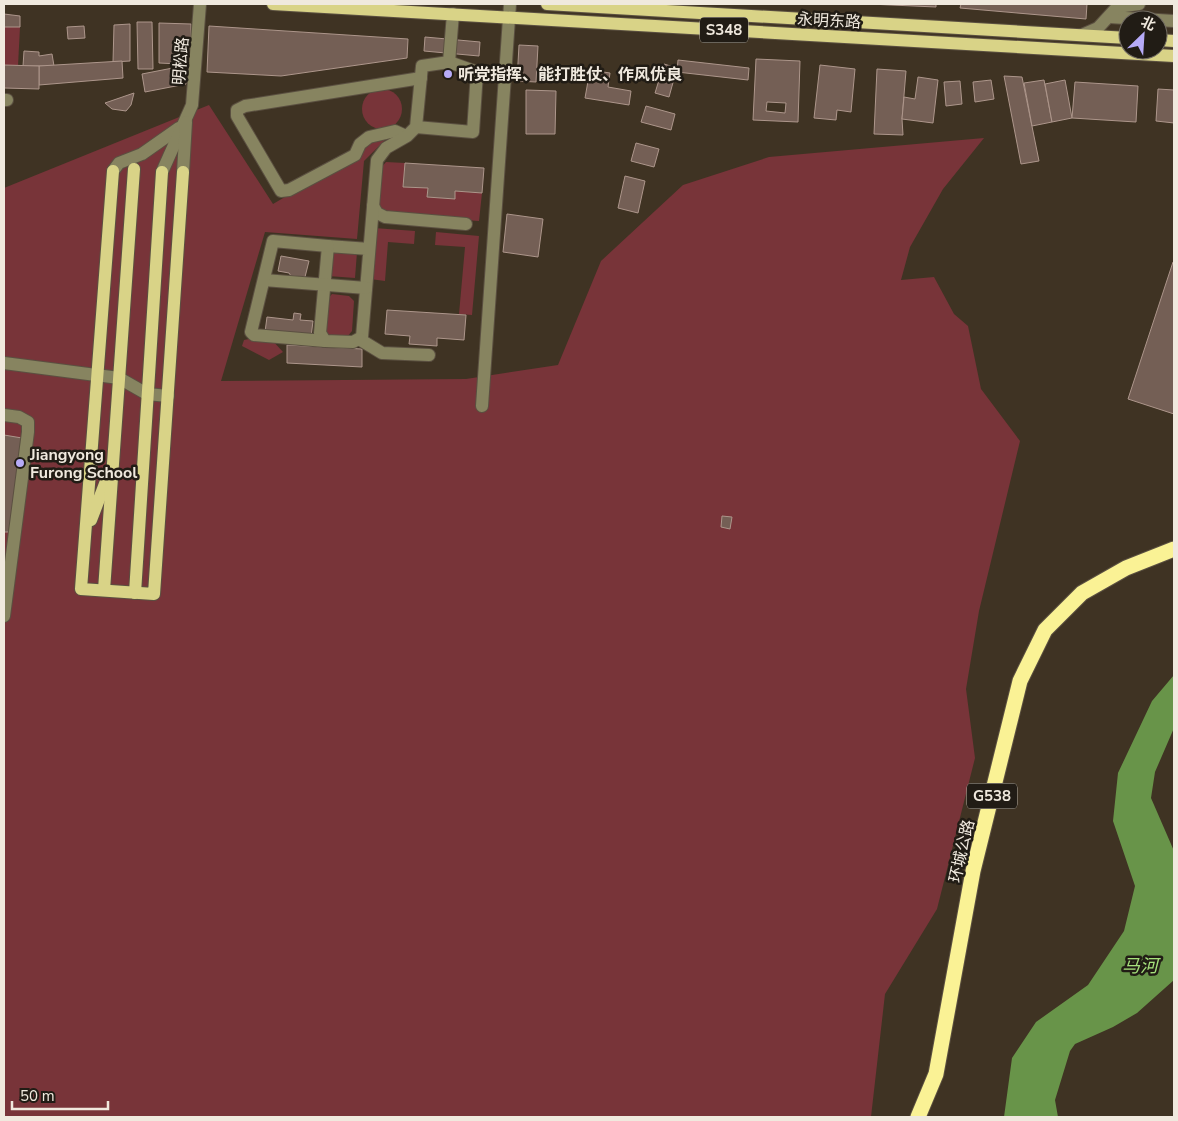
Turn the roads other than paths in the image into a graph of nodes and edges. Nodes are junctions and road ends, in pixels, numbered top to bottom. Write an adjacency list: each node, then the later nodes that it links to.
1 (200, 4): 16 (street, 明松路)
2 (273, 4): 7 (main road, 永明东路 / S348)
3 (510, 4): 8 (street)
4 (547, 4): 11 (main road, 永明东路 / S348)
5 (1139, 4): 6 (street)
6 (1118, 5): 9 (street)
7 (454, 14): 8 (main road, 永明东路 / S348); 14 (street)
8 (509, 17): 13 (main road, 永明东路 / S348); 41 (street)
9 (1109, 17): 10 (street); 11 (street)
10 (1174, 21)
11 (1082, 35): 12 (main road, 永明东路 / S348)
12 (1118, 37)
13 (1174, 56)
14 (449, 62): 15 (street); 17 (street)
15 (421, 78): 17 (street); 18 (street)
16 (185, 123): 19 (street); 22 (street, 明松路); 23 (street, 明松路)
17 (416, 127): 18 (street)
18 (406, 136): 24 (street)
19 (147, 151): 20 (street); 21 (street)
20 (134, 169): 25 (main road)
21 (113, 171): 27 (main road)
22 (162, 172): 39 (main road)
23 (183, 172): 40 (main road)
24 (373, 206): 26 (street); 29 (street)
25 (131, 214): 27 (main road); 38 (main road)
26 (466, 224)
27 (109, 225): 37 (main road)
28 (328, 246): 29 (street); 30 (street); 31 (street)
29 (369, 249): 32 (street)
30 (264, 280): 31 (street); 34 (street)
31 (324, 284): 32 (street); 34 (street)
32 (366, 288): 33 (street)
33 (358, 339): 34 (street); 35 (street)
34 (325, 341)
35 (428, 355)
36 (4, 363): 37 (street)
37 (97, 375): 38 (street); 45 (main road)
38 (119, 378): 39 (street); 43 (main road)
39 (148, 394): 40 (street); 47 (main road)
40 (168, 396): 44 (main road)
41 (482, 406)
42 (4, 415): 50 (street)
43 (113, 462): 45 (main road); 48 (main road)
44 (160, 515): 47 (main road); 49 (main road)
45 (85, 535): 48 (main road)
46 (1174, 550): 51 (highway, 环城公路 / G538)
47 (136, 577): 49 (main road)
48 (104, 590): 49 (main road)
49 (135, 593)
50 (4, 616)
51 (918, 1117)

